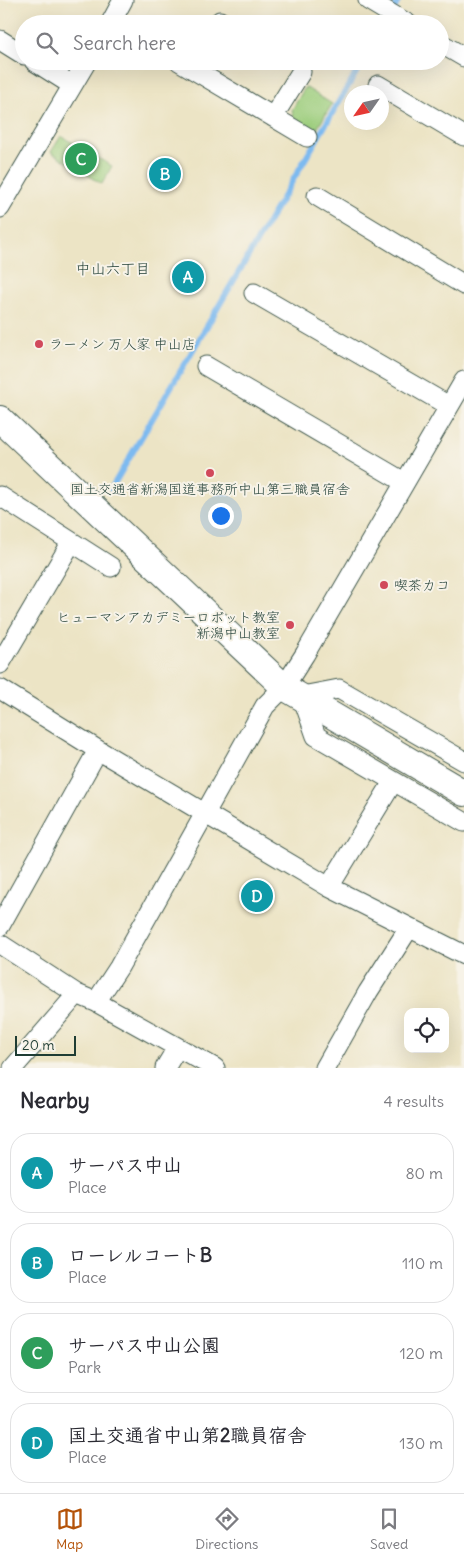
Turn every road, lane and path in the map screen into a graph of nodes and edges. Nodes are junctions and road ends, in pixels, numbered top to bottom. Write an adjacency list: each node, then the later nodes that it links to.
1 (368, 0): 4 (street)
2 (121, 1): 3 (street)
3 (115, 15)
4 (393, 15)
5 (0, 40): 7 (street)
6 (449, 48): 8 (street)
7 (15, 49)
8 (464, 57)
9 (49, 70): 13 (street)
10 (81, 70): 13 (street)
11 (199, 70): 15 (street)
12 (301, 72): 15 (street)
13 (72, 84): 19 (street)
14 (378, 84): 16 (street)
15 (273, 117): 17 (street)
16 (464, 136)
17 (307, 137)
18 (317, 196): 20 (street)
19 (0, 208)
20 (464, 284)
21 (254, 293): 24 (street)
22 (206, 366): 26 (street)
23 (464, 381): 24 (street)
24 (449, 406): 26 (street)
25 (0, 419): 32 (street)
26 (404, 482): 32 (street)
27 (0, 496): 28 (street)
28 (71, 543): 29 (street); 30 (street)
29 (111, 567)
30 (0, 664)
31 (0, 689): 33 (street)
32 (293, 692): 34 (street); 35 (street); 36 (street); 37 (street)
33 (98, 750): 37 (street); 40 (street)
34 (464, 761)
35 (393, 782): 38 (street); 39 (street)
36 (464, 793)
37 (204, 813): 39 (street); 45 (street)
38 (464, 822)
39 (329, 887): 41 (street)
40 (0, 926)
41 (409, 928): 43 (street); 50 (street)
42 (0, 944): 44 (street)
43 (464, 955)
44 (78, 994): 45 (street); 47 (street)
45 (96, 1002): 46 (street)
46 (177, 1048): 48 (street); 49 (street)
47 (13, 1068)
48 (165, 1068)
49 (215, 1068)
50 (325, 1068)

